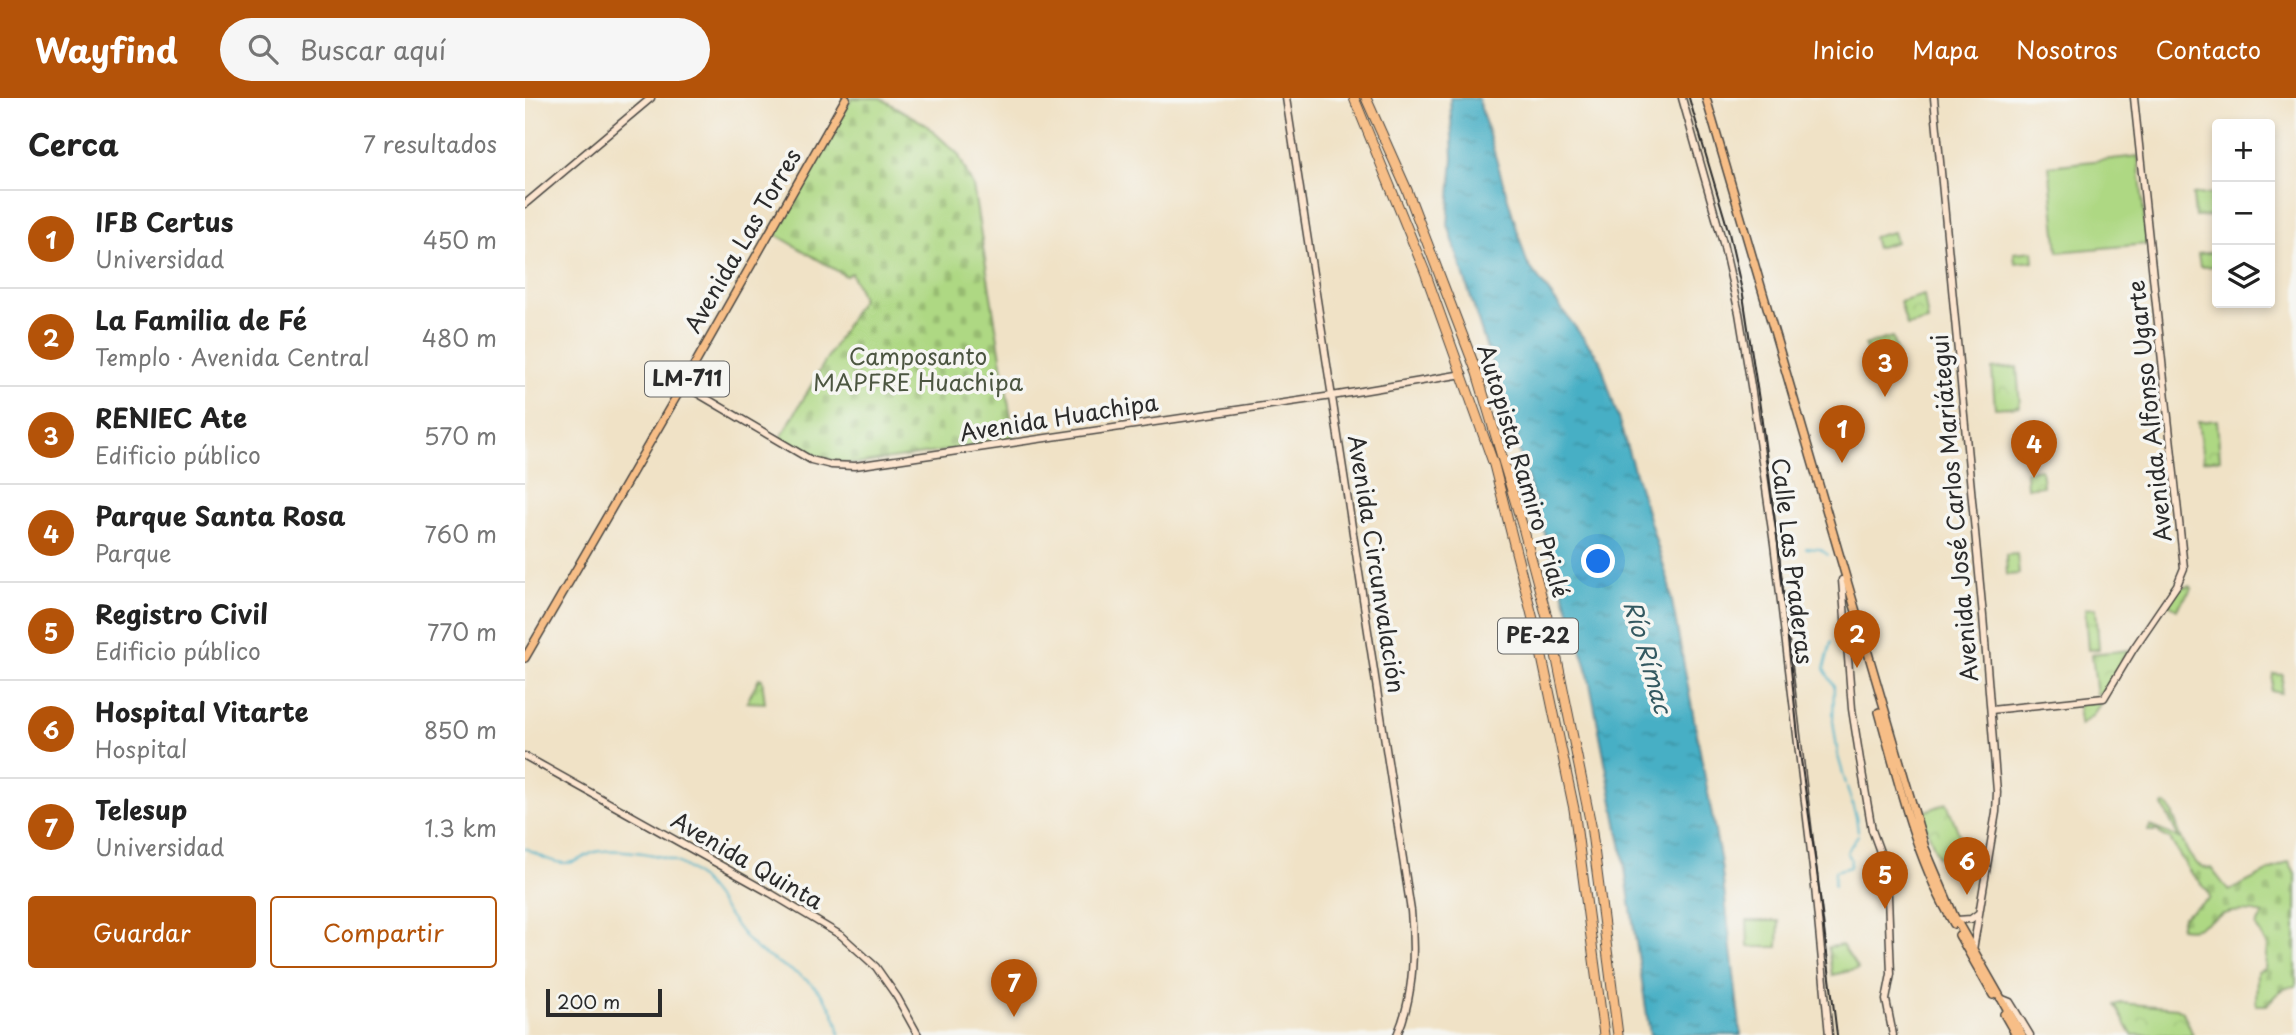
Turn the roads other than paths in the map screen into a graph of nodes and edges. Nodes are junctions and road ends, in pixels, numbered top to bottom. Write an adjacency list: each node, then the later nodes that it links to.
1 (651, 98): 11 (street)
2 (844, 98): 13 (main road, Avenida Las Torres / LM-711)
3 (1286, 98): 14 (street, Avenida Circunvalación)
4 (1354, 98): 12 (highway, Autopista Ramiro Prialé / PE-22)
5 (1366, 98): 15 (highway, Autopista Ramiro Prialé / PE-22)
6 (1682, 98): 31 (street, Calle Las Praderas)
7 (1703, 98): 10 (main road)
8 (1934, 98): 19 (street, Avenida José Carlos Mariátegui)
9 (2134, 98): 19 (street, Avenida Alfonso Ugarte)
10 (1711, 124): 16 (main road); 22 (main road)
11 (525, 204)
12 (1463, 374): 14 (street, Avenida Huachipa); 15 (highway); 25 (highway, Autopista Ramiro Prialé / PE-22)
13 (681, 384): 14 (street, Avenida Huachipa); 17 (main road, Avenida Las Torres / LM-711); 18 (main road, Avenida Las Torres / LM-711)
14 (1332, 396): 28 (street, Avenida Circunvalación)
15 (1493, 424): 24 (highway, Autopista Ramiro Prialé / PE-22)
16 (1842, 580): 32 (street); 33 (main road)
17 (525, 650)
18 (525, 657)
19 (1991, 710): 21 (street, Avenida José Carlos Mariátegui)
20 (525, 756): 27 (street, Avenida Quinta)
21 (1979, 913): 22 (street); 23 (street, Avenida José Carlos Mariátegui)
22 (1957, 920): 23 (main road)
23 (1973, 950): 26 (main road)
24 (1607, 956): 25 (highway); 30 (highway, Autopista Ramiro Prialé / PE-22)
25 (1594, 957): 29 (highway, Autopista Ramiro Prialé / PE-22)
26 (2000, 998): 34 (main road); 35 (street)
27 (918, 1035)
28 (1397, 1035)
29 (1604, 1035)
30 (1618, 1035)
31 (1829, 1035)
32 (1892, 1035)
33 (2016, 1035)
34 (2022, 1035)
35 (2030, 1035)

